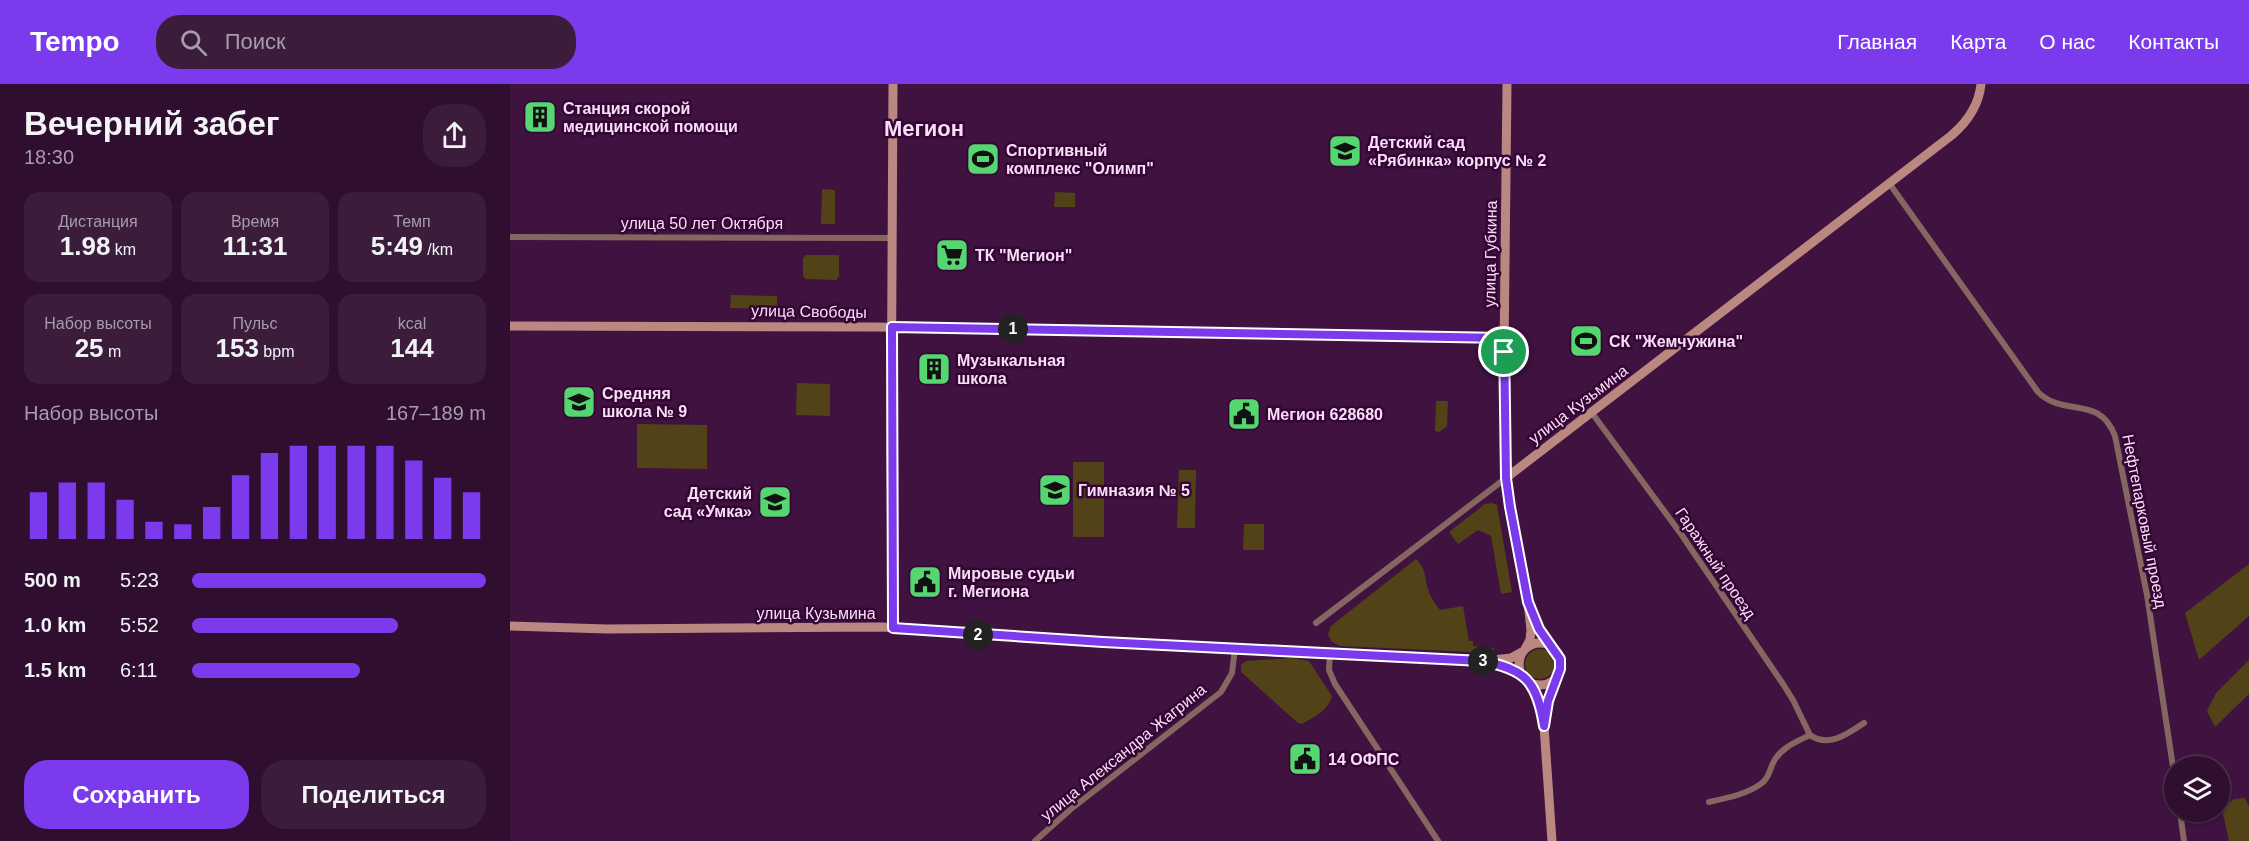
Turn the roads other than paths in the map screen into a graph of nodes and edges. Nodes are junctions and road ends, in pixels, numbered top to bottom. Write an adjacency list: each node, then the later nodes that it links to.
1 (893, 84): 6 (main road)
2 (1507, 84): 9 (main road, улица Губкина)
3 (1981, 84): 4 (main road, улица Кузьмина)
4 (1889, 183): 10 (main road, улица Кузьмина); 26 (street, Нефтепарковый проезд)
5 (510, 237): 6 (street, улица 50 лет Октября)
6 (893, 238): 8 (main road)
7 (510, 326): 8 (main road, улица Свободы)
8 (892, 327): 9 (main road, улица Свободы); 15 (main road)
9 (1504, 338): 11 (main road, улица Губкина)
10 (1592, 412): 11 (main road, улица Кузьмина); 25 (street, Гаражный проезд)
11 (1506, 478): 12 (main road, улица Губкина); 13 (street, улица Кузьмина)
12 (1528, 602): 17 (main road); 18 (main road)
13 (1316, 624)
14 (510, 626): 15 (main road, улица Кузьмина)
15 (893, 628): 16 (main road, улица Кузьмина)
16 (1235, 648): 19 (main road, улица Кузьмина); 29 (street, улица Александра Жагрина)
17 (1554, 648): 18 (main road); 21 (main road)
18 (1524, 650): 20 (main road); 22 (main road)
19 (1330, 653): 20 (main road, улица Кузьмина); 30 (street)
20 (1482, 661): 22 (main road)
21 (1559, 672): 22 (main road); 24 (main road)
22 (1524, 678): 24 (main road)
23 (1864, 723): 25 (street)
24 (1544, 726): 31 (main road)
25 (1810, 735): 27 (street)
26 (2171, 756)
27 (1709, 802)
28 (2181, 822): 32 (street)
29 (1035, 841)
30 (1438, 841)
31 (1552, 841)
32 (2184, 841)

